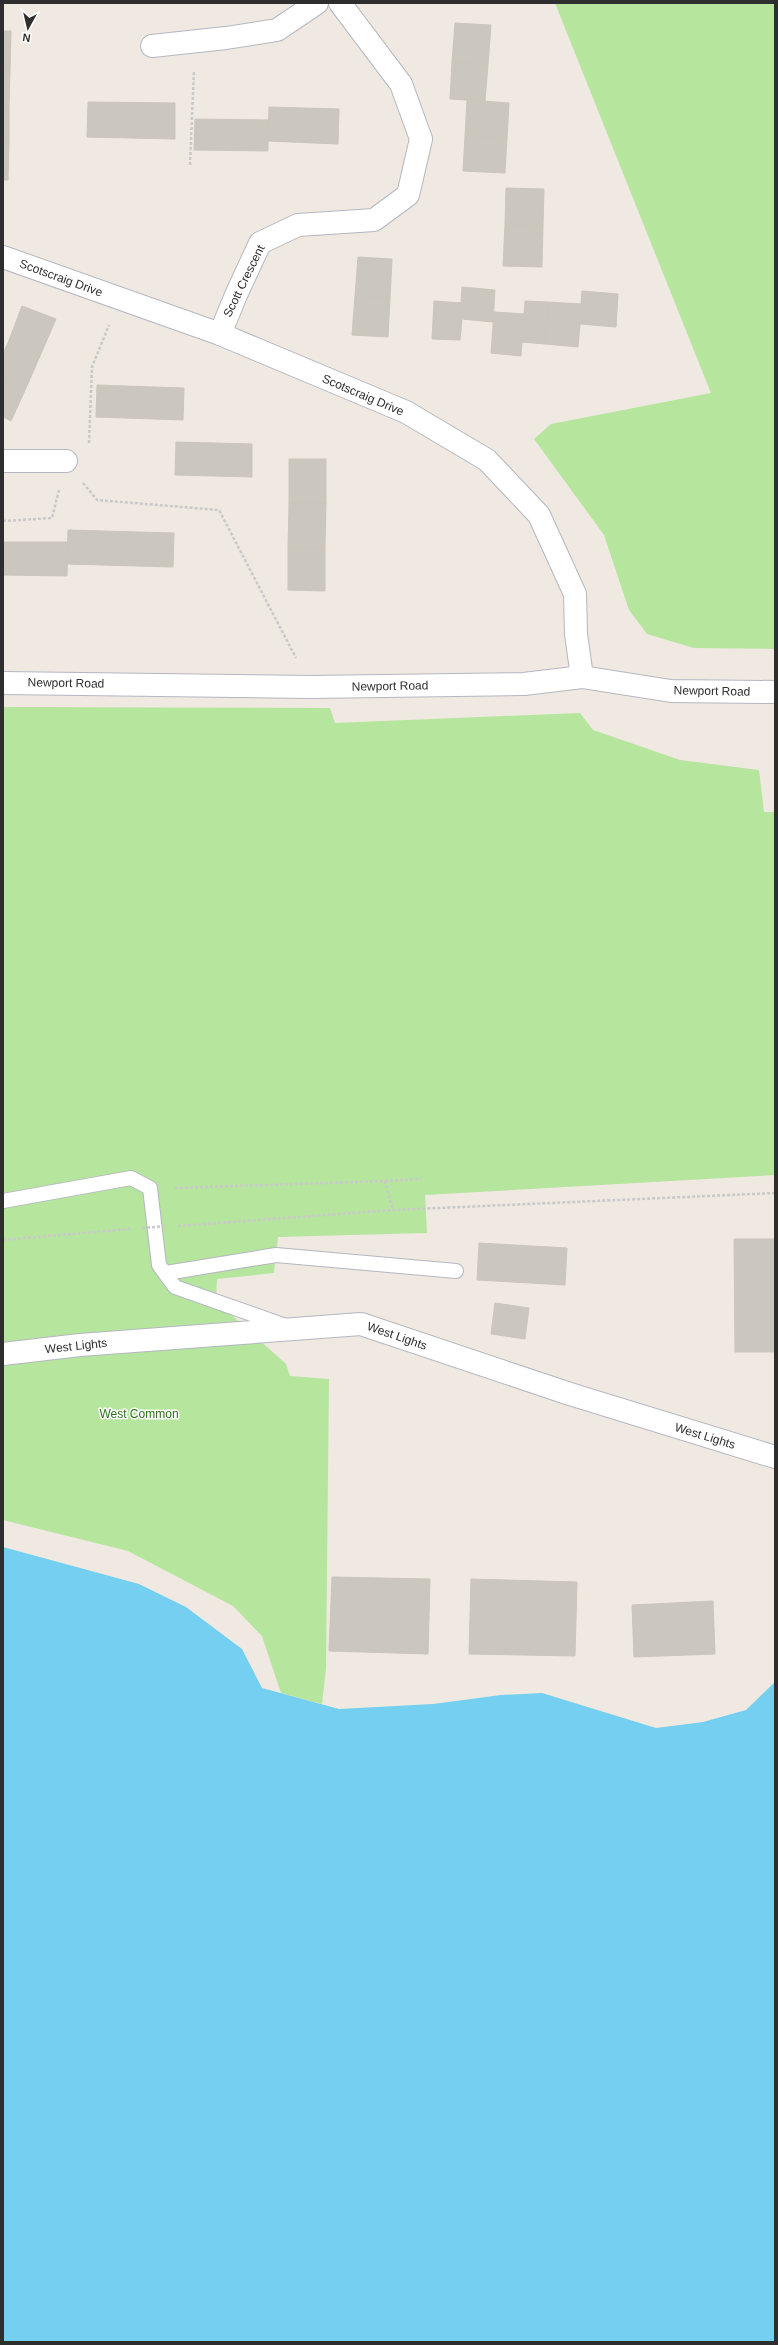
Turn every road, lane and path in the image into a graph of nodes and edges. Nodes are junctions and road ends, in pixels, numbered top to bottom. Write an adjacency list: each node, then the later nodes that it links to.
1 (317, 3): 3 (street)
2 (340, 3): 8 (street, Scott Crescent)
3 (196, 41): 4 (street); 5 (path)
4 (152, 46)
5 (190, 165)
6 (3, 257): 7 (street, Scotscraig Drive)
7 (120, 299): 8 (street, Scotscraig Drive); 9 (path)
8 (220, 334): 15 (street, Scotscraig Drive)
9 (88, 450)
10 (3, 461): 11 (street)
11 (66, 461): 13 (path); 14 (path)
12 (87, 480): 13 (path)
13 (87, 488): 17 (path)
14 (3, 521)
15 (582, 677): 17 (street, Newport Road); 18 (street, Newport Road)
16 (3, 682): 17 (street, Newport Road)
17 (311, 687)
18 (775, 692)
19 (421, 1179): 20 (path)
20 (384, 1181): 21 (path); 24 (path)
21 (150, 1188): 23 (lane); 27 (lane)
22 (775, 1193): 24 (path)
23 (3, 1201)
24 (393, 1210): 25 (path, bridge)
25 (3, 1240)
26 (456, 1271): 27 (lane)
27 (166, 1273): 28 (lane)
28 (294, 1328): 29 (street, West Lights); 30 (street, West Lights)
29 (3, 1354)
30 (775, 1457)

